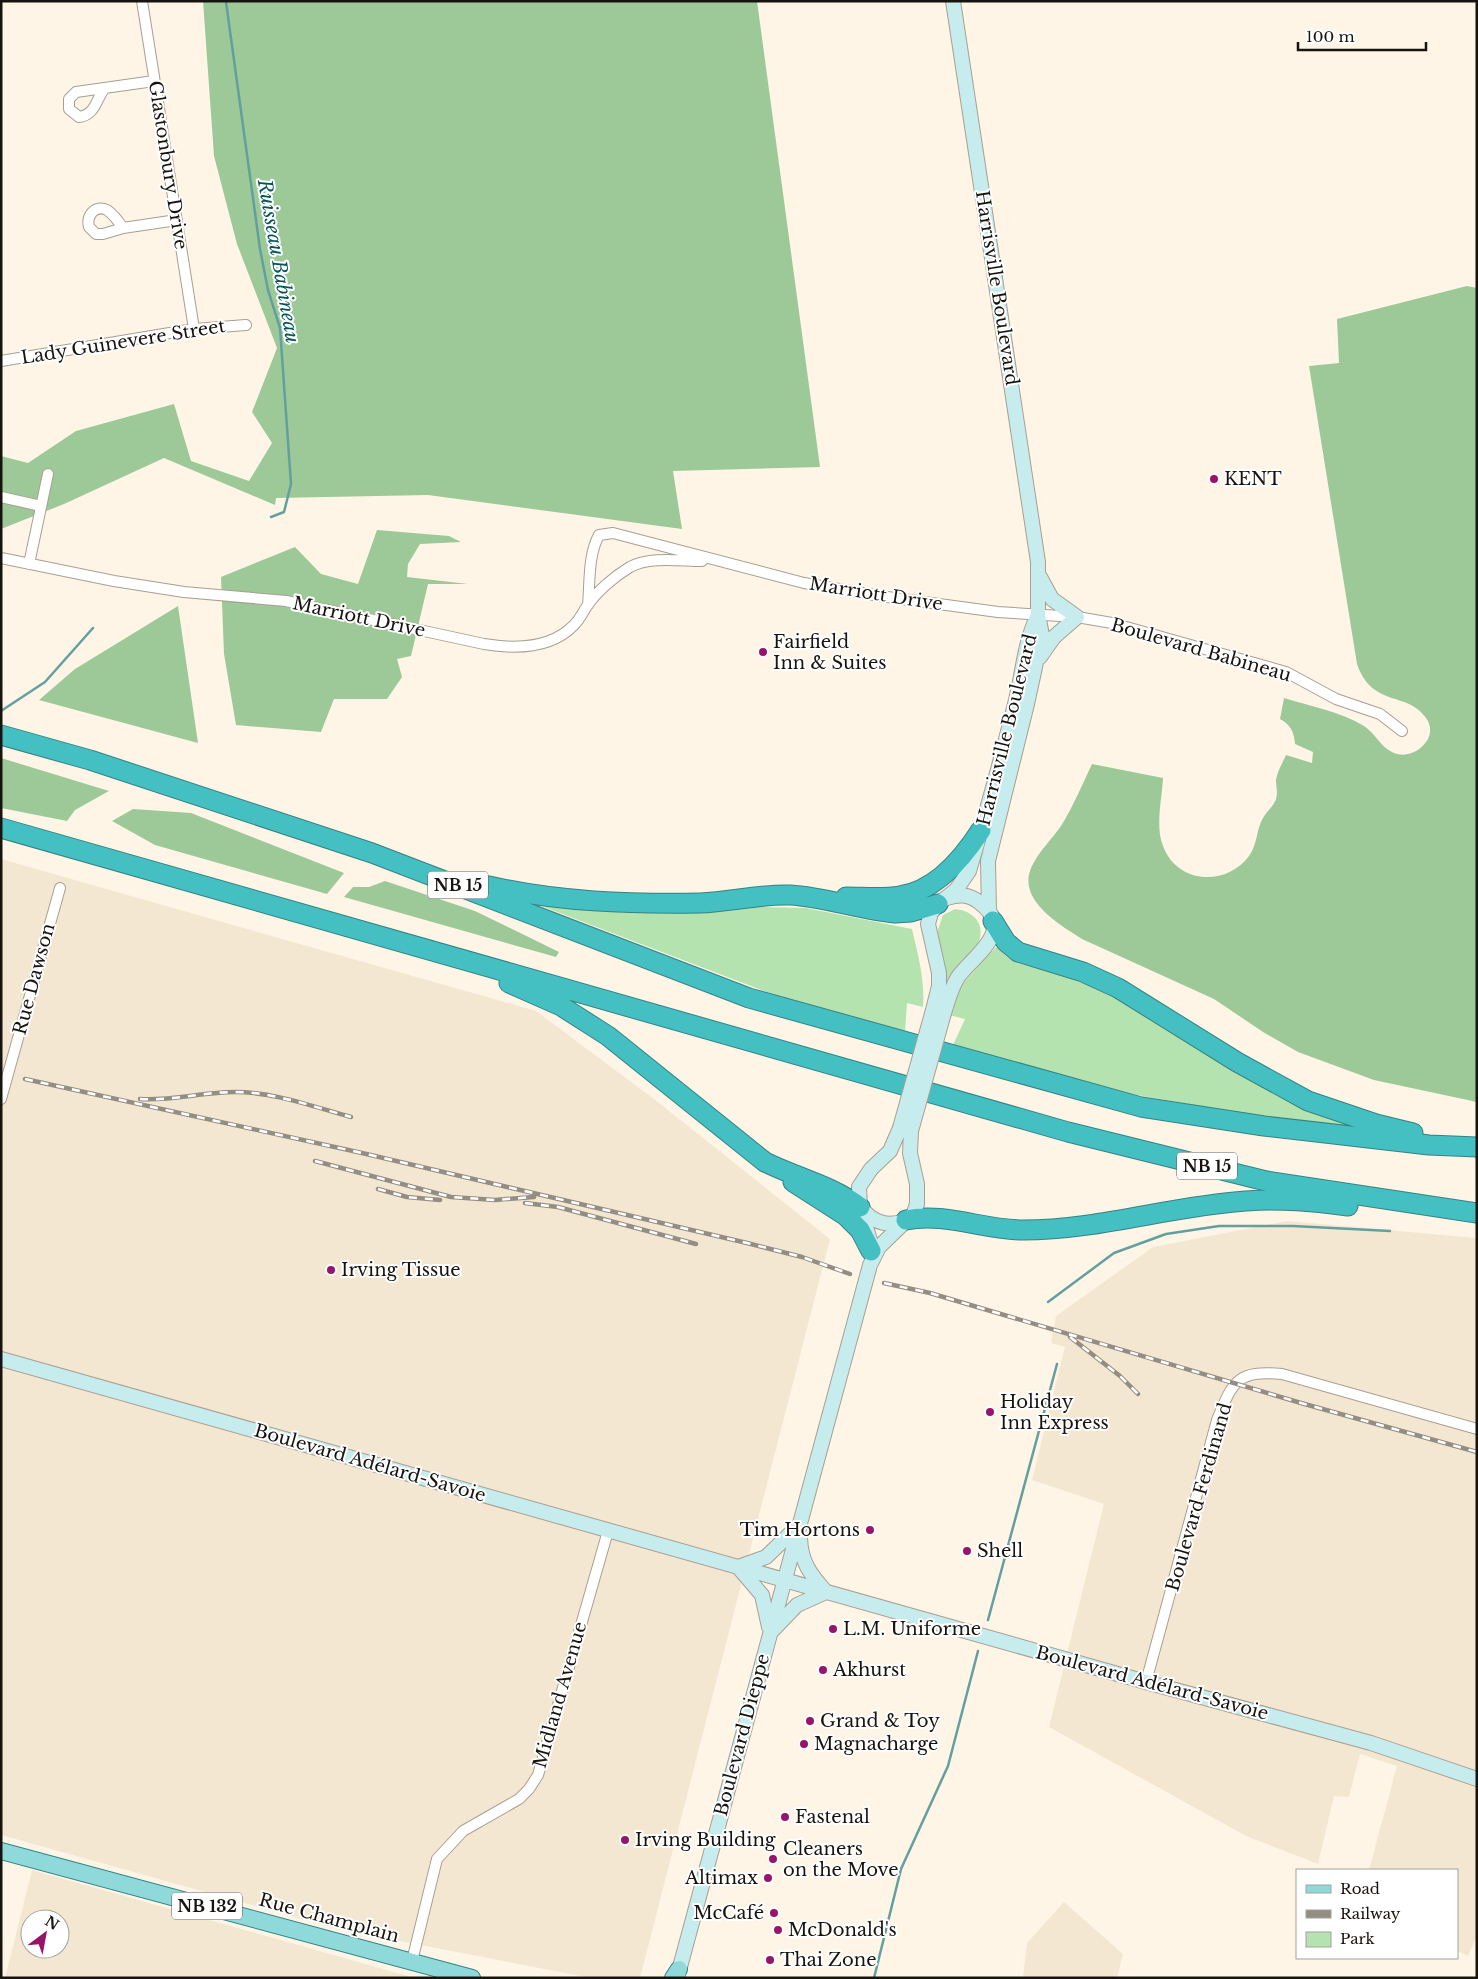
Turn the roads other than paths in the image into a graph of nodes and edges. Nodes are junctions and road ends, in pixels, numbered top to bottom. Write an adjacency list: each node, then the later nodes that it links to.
1 (142, 1): 3 (street, Glastonbury Drive)
2 (953, 1): 16 (main road, Harrisville Boulevard)
3 (154, 81): 4 (street); 5 (street, Glastonbury Drive)
4 (104, 89)
5 (177, 220): 6 (street); 8 (street, Glastonbury Drive)
6 (123, 228)
7 (246, 325): 8 (street, Lady Guinevere Street)
8 (194, 329): 9 (street, Lady Guinevere Street)
9 (1, 361)
10 (48, 474): 12 (street)
11 (1, 496): 12 (street)
12 (41, 506): 15 (street)
13 (1, 558): 15 (street, Marriott Drive)
14 (716, 560): 17 (street, Marriott Drive); 17 (street, Marriott Drive); 18 (street, Marriott Drive)
15 (29, 564): 17 (street, Marriott Drive)
16 (1038, 574): 18 (main road, Harrisville Boulevard); 19 (main road)
17 (588, 604)
18 (1038, 615): 19 (street, Marriott Drive); 20 (main road, Harrisville Boulevard); 24 (main road, Harrisville Boulevard)
19 (1077, 617): 20 (main road); 21 (street, Boulevard Babineau)
20 (1036, 665): 29 (main road, Harrisville Boulevard)
21 (1402, 731)
22 (1, 735): 25 (highway, NB 15)
23 (1, 828): 30 (highway, NB 15)
24 (981, 830): 27 (highway); 28 (main road, Harrisville Boulevard)
25 (372, 852): 27 (highway); 35 (highway, NB 15)
26 (60, 888): 32 (street, Rue Dawson)
27 (815, 898): 28 (highway)
28 (941, 902): 29 (main road); 31 (main road, Harrisville Boulevard)
29 (991, 917): 31 (main road, Harrisville Boulevard); 34 (highway)
30 (328, 921): 36 (highway); 38 (highway, NB 15)
31 (938, 1012): 33 (main road, Harrisville Boulevard, bridge)
32 (1, 1100)
33 (906, 1129): 37 (main road); 39 (main road)
34 (1477, 1139)
35 (1477, 1148)
36 (765, 1162): 37 (highway); 40 (highway)
37 (860, 1207): 39 (main road); 40 (main road)
38 (1477, 1213): 39 (highway)
39 (906, 1220): 40 (main road)
40 (870, 1258): 43 (main road, Boulevard Dieppe)
41 (1, 1359): 44 (main road, Boulevard Adélard-Savoie)
42 (1477, 1429): 49 (street, Boulevard Ferdinand)
43 (799, 1524): 45 (main road); 46 (main road, Boulevard Dieppe); 47 (main road)
44 (608, 1531): 45 (main road, Boulevard Adélard-Savoie); 52 (street, Midland Avenue)
45 (738, 1567): 46 (main road, Boulevard Adélard-Savoie); 48 (main road)
46 (785, 1575): 47 (main road, Boulevard Adélard-Savoie); 48 (main road, Boulevard Dieppe)
47 (826, 1592): 48 (main road); 49 (main road, Boulevard Adélard-Savoie)
48 (770, 1634): 53 (main road, Boulevard Dieppe)
49 (1146, 1682): 50 (main road, Boulevard Adélard-Savoie)
50 (1477, 1779)
51 (1, 1851): 52 (main road, Rue Champlain / NB 132)
52 (412, 1961): 54 (main road, Rue Champlain / NB 132)
53 (677, 1976)
54 (472, 1978)

